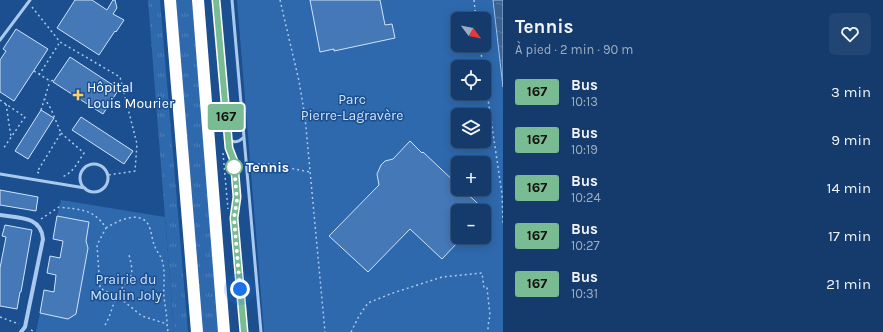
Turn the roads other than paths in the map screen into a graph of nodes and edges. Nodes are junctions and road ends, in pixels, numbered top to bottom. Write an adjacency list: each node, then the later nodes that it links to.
1 (170, 0): 15 (highway)
2 (198, 0): 16 (highway)
3 (216, 0): 8 (lane)
4 (232, 0): 7 (lane)
5 (30, 1): 6 (lane)
6 (0, 40)
7 (244, 127): 8 (lane); 9 (lane)
8 (227, 128): 10 (lane)
9 (244, 137): 10 (lane); 18 (lane)
10 (228, 139): 17 (lane)
11 (0, 174): 12 (lane)
12 (85, 188): 12 (lane)
13 (0, 215): 14 (street)
14 (21, 332)
15 (197, 332)
16 (224, 332)
17 (244, 332)
18 (261, 332)

